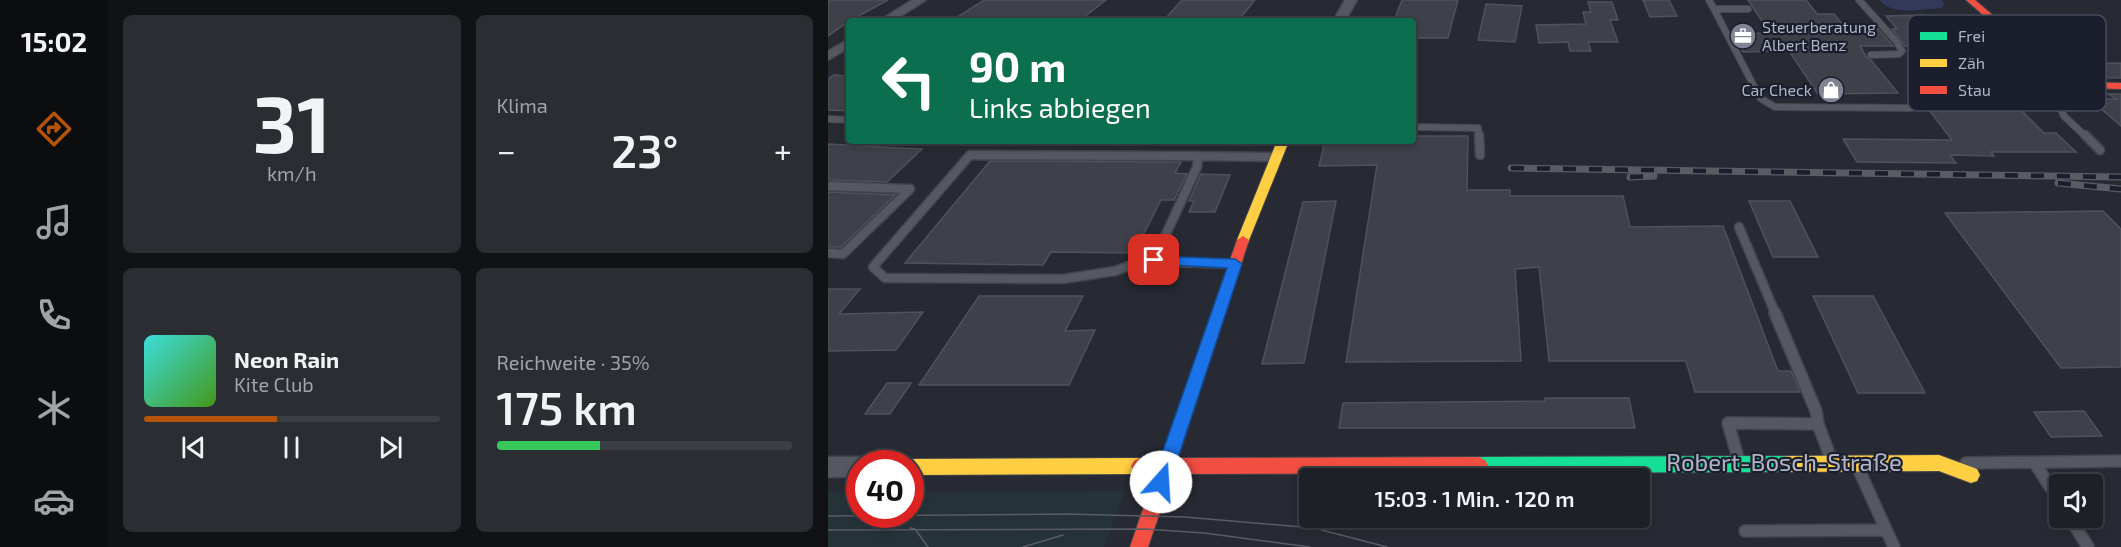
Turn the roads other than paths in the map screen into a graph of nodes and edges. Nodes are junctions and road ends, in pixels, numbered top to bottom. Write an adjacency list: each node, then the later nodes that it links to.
1 (920, 0): 9 (street)
2 (1351, 0): 10 (street)
3 (1709, 0): 6 (lane)
4 (1859, 0): 12 (lane)
5 (1970, 0): 8 (street)
6 (1714, 9): 7 (lane); 14 (lane)
7 (1748, 9)
8 (1987, 15)
9 (890, 18)
10 (1341, 18)
11 (846, 47): 13 (street)
12 (1871, 55)
13 (828, 56)
14 (1908, 108)
15 (2062, 111): 20 (lane)
16 (828, 119): 17 (lane)
17 (846, 120)
18 (1416, 127): 21 (lane)
19 (1282, 144): 23 (street)
20 (2100, 150)
21 (1480, 155)
22 (1198, 156): 23 (lane); 27 (lane); 27 (lane)
23 (1276, 156): 28 (street)
24 (828, 186): 26 (lane)
25 (1739, 227): 29 (lane)
26 (828, 253)
27 (1154, 260): 28 (lane)
28 (1235, 264): 36 (street)
29 (1818, 424): 32 (lane); 33 (lane)
30 (2121, 461): 31 (lane)
31 (2034, 462): 35 (lane); 41 (lane)
32 (1739, 463): 33 (street, Robert-Bosch-Straße); 36 (street, Robert-Bosch-Straße)
33 (1832, 463): 34 (street, Robert-Bosch-Straße)
34 (1856, 463): 35 (street, Robert-Bosch-Straße); 43 (lane)
35 (1939, 463): 40 (street, Robert-Bosch-Straße)
36 (1167, 465): 39 (street, Robert-Bosch-Straße); 45 (street)
37 (828, 467): 38 (street)
38 (846, 467)
39 (924, 467)
40 (1971, 475)
41 (2049, 485)
42 (2076, 528): 47 (lane)
43 (1886, 530): 44 (lane); 46 (lane)
44 (1745, 531)
45 (1139, 547)
46 (1894, 547)
47 (2088, 547)

